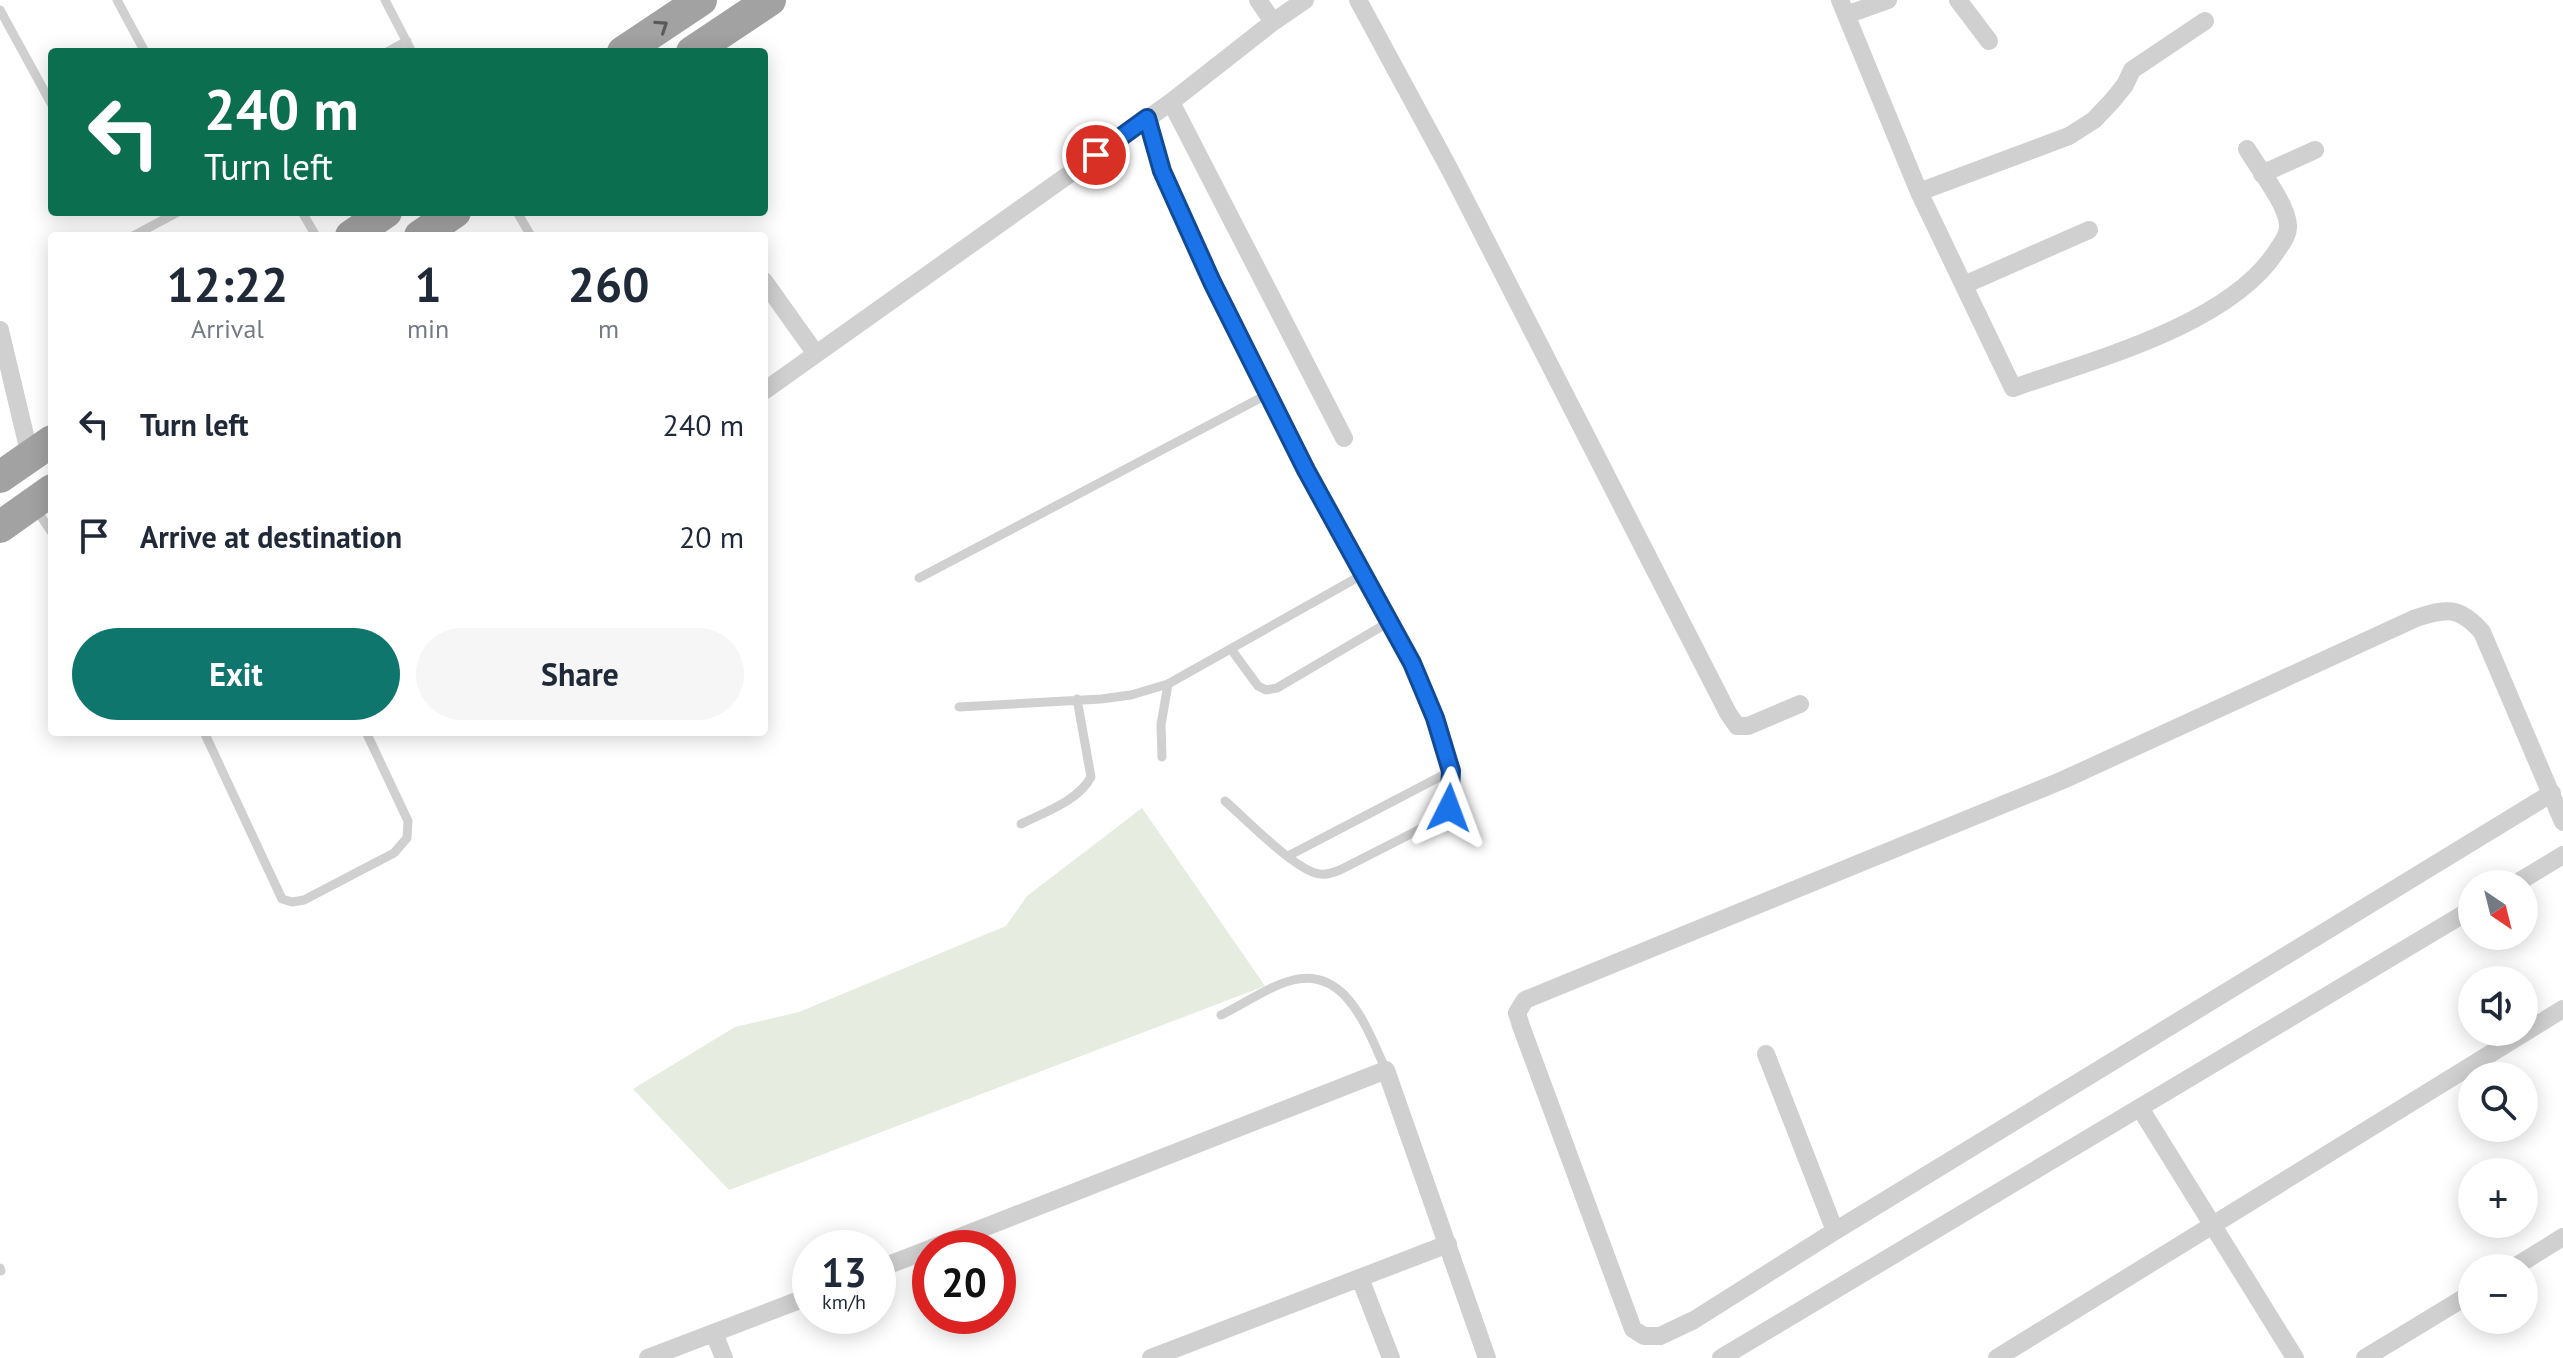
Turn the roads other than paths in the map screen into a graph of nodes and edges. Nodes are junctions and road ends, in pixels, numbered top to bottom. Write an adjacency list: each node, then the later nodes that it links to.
1 (117, 0): 18 (lane)
2 (385, 0): 16 (lane)
3 (701, 0): 21 (highway, one-way to 3)
4 (720, 0): 5 (highway)
5 (751, 0)
6 (770, 0): 22 (highway)
7 (1258, 0): 15 (street)
8 (1305, 0): 15 (street)
9 (1358, 0): 55 (street)
10 (1888, 0): 12 (street)
11 (1958, 0): 17 (street)
12 (1843, 7): 29 (street)
13 (0, 10): 23 (lane)
14 (2205, 21): 29 (street)
15 (1273, 22): 24 (street)
16 (407, 41): 19 (lane); 20 (lane)
17 (1989, 41)
18 (143, 48)
19 (394, 48)
20 (410, 48)
21 (629, 48)
22 (698, 48)
23 (48, 98)
24 (1171, 102): 25 (street); 43 (street)
25 (1147, 118): 40 (street); 42 (lane)
26 (2247, 149): 28 (street)
27 (2315, 150): 28 (street)
28 (2262, 174): 37 (street)
29 (1919, 192): 37 (street)
30 (170, 216): 34 (lane)
31 (380, 216): 35 (highway)
32 (449, 216): 36 (highway)
33 (2089, 230): 37 (street)
34 (140, 232)
35 (357, 232)
36 (426, 232)
37 (1964, 285)
38 (768, 287): 40 (street)
39 (0, 330): 44 (street)
40 (816, 354): 41 (street)
41 (768, 388)
42 (1268, 394): 49 (lane); 50 (lane)
43 (1344, 438)
44 (41, 448): 45 (highway)
45 (0, 477)
46 (42, 497): 47 (lane); 48 (highway)
47 (48, 519)
48 (0, 527)
49 (1362, 575): 51 (lane); 52 (lane)
50 (919, 578)
51 (1389, 622): 52 (lane); 60 (lane)
52 (1231, 649): 53 (lane)
53 (1168, 684): 54 (lane); 59 (lane)
54 (1077, 699): 56 (lane); 64 (lane)
55 (1800, 704)
56 (959, 707)
57 (206, 736): 58 (lane)
58 (368, 736)
59 (1162, 757)
60 (1451, 771): 66 (lane); 66 (lane)
61 (2552, 793): 63 (street); 76 (street); 76 (street)
62 (1225, 801): 66 (lane)
63 (2563, 822)
64 (1021, 824)
65 (2563, 855): 67 (street)
66 (1288, 856)
67 (2538, 870)
68 (2458, 917): 73 (street)
69 (2563, 1009): 74 (street)
70 (1221, 1015): 72 (lane)
71 (1766, 1054): 76 (street)
72 (1386, 1070): 75 (street); 78 (street)
73 (2140, 1108): 74 (street); 89 (street)
74 (2212, 1226): 90 (street); 91 (street)
75 (977, 1230)
76 (1835, 1231)
77 (2563, 1237): 79 (street)
78 (1448, 1244): 80 (street); 88 (street)
79 (2536, 1254)
80 (1360, 1278): 86 (street); 87 (street)
81 (2458, 1302): 92 (street)
82 (792, 1303): 83 (street)
83 (714, 1333): 84 (street); 85 (street)
84 (648, 1358)
85 (724, 1358)
86 (1151, 1358)
87 (1391, 1358)
88 (1487, 1358)
89 (1721, 1358)
90 (1997, 1358)
91 (2295, 1358)
92 (2365, 1358)

